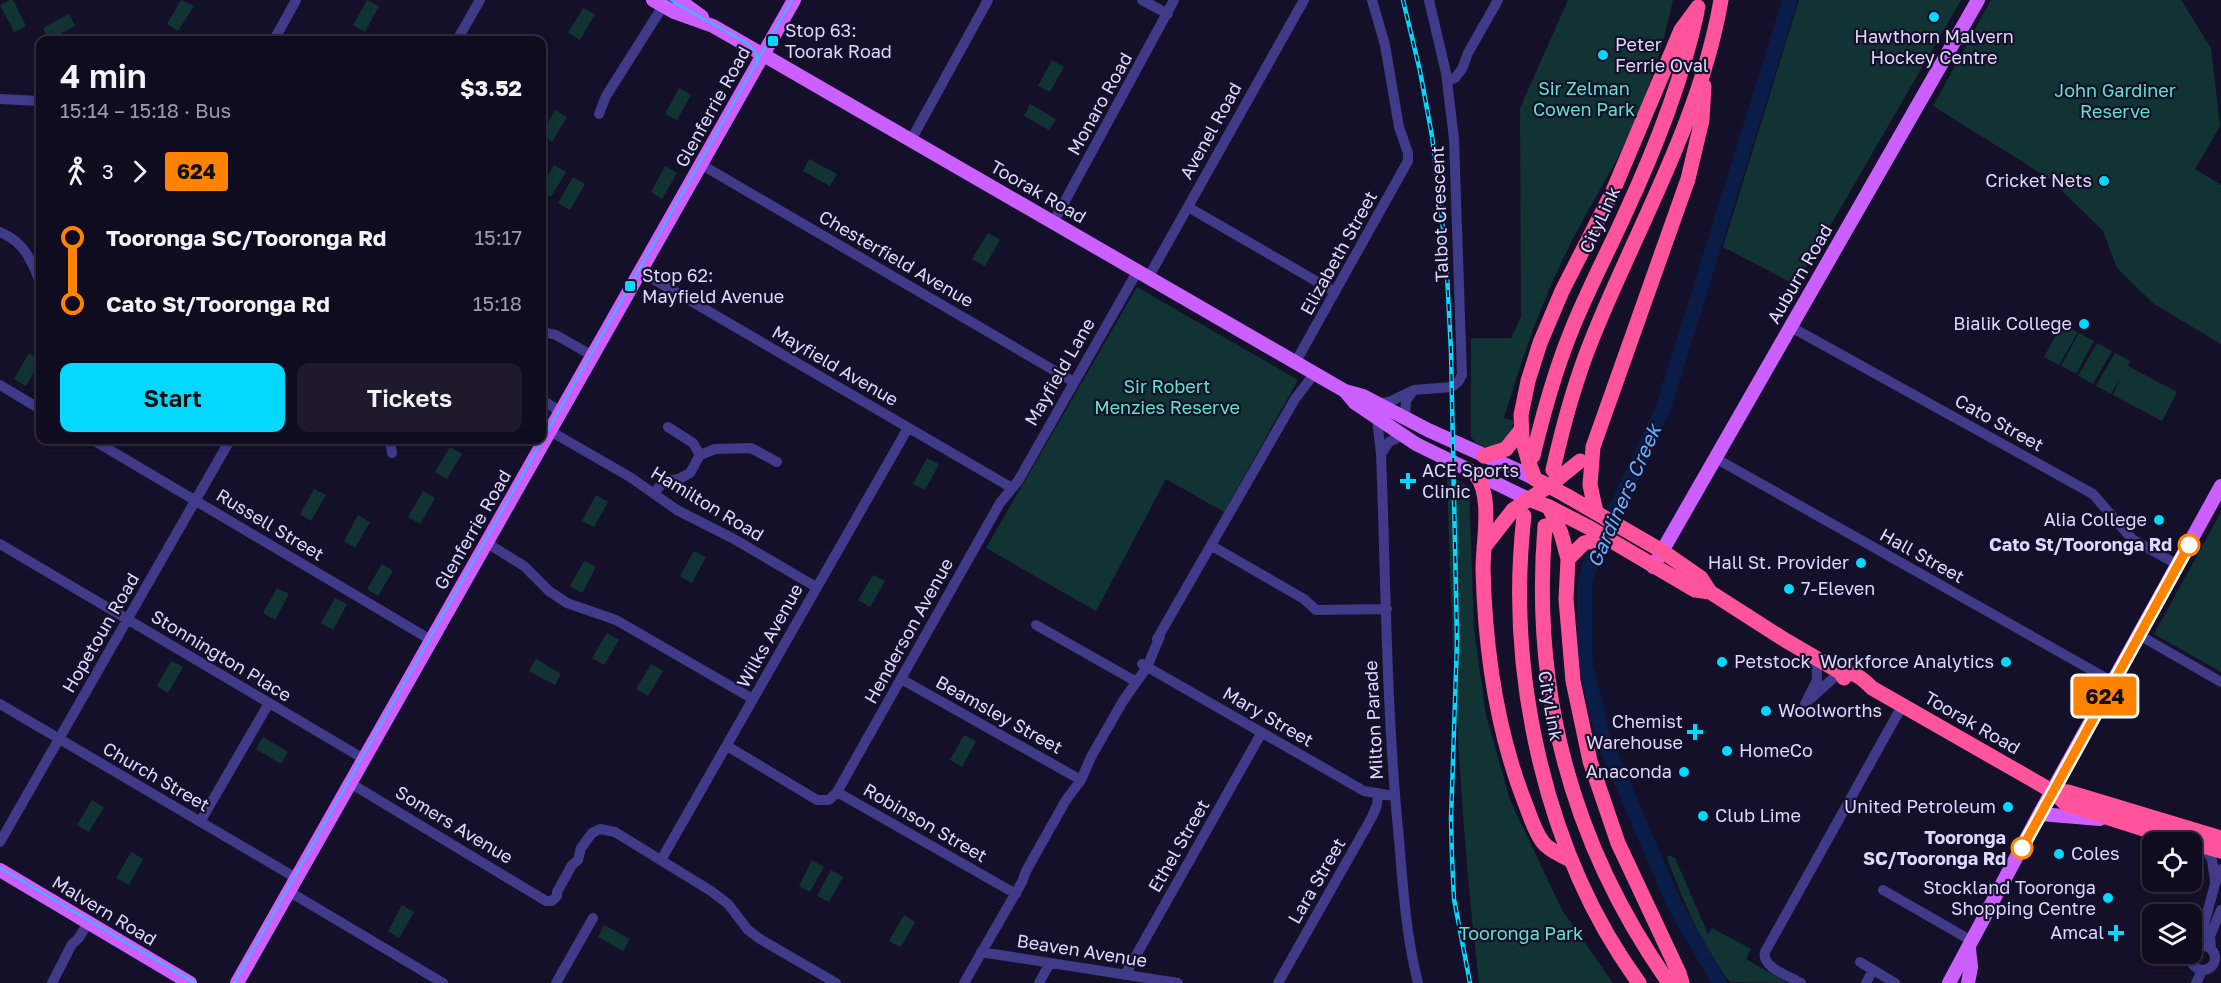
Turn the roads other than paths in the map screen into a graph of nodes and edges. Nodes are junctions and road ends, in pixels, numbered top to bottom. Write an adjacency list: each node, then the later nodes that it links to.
1 (297, 0): 18 (street)
2 (480, 0): 19 (street)
3 (678, 0): 17 (main road, Toorak Road)
4 (794, 0): 21 (main road, Glenferrie Road)
5 (988, 0): 28 (street)
6 (1142, 0): 16 (street)
7 (1174, 0): 16 (street, Monaro Road)
8 (1304, 0): 30 (street, Avenel Road)
9 (1372, 0): 36 (street, Elizabeth Street)
10 (1429, 0): 22 (street, Talbot Crescent)
11 (1498, 0): 20 (street)
12 (1721, 0): 23 (highway)
13 (1978, 0): 37 (main road, Auburn Road)
14 (658, 3): 17 (main road, Toorak Road); 27 (street)
15 (1699, 3): 60 (highway, CityLink); 60 (highway)
16 (1168, 14): 31 (street, Monaro Road)
17 (713, 26): 21 (main road, Toorak Road)
18 (276, 36)
19 (459, 36)
20 (1468, 54): 22 (street); 24 (street)
21 (763, 55): 28 (main road, Toorak Road); 29 (main road, Glenferrie Road)
22 (1444, 64): 24 (street, Talbot Crescent)
23 (1706, 65): 67 (highway); 68 (highway)
24 (1447, 81): 43 (street, Talbot Crescent)
25 (0, 99): 26 (street)
26 (36, 101)
27 (599, 114)
28 (911, 140): 31 (main road, Toorak Road)
29 (702, 165): 33 (main road, Glenferrie Road); 41 (street, Chesterfield Avenue)
30 (1188, 207): 35 (street, Avenel Road); 36 (street)
31 (1053, 223): 35 (main road, Toorak Road)
32 (0, 232): 34 (street)
33 (641, 272): 39 (main road, Glenferrie Road); 52 (street, Mayfield Avenue)
34 (36, 273)
35 (1142, 275): 40 (main road, Toorak Road); 41 (street, Mayfield Lane)
36 (1335, 292): 40 (street, Elizabeth Street)
37 (1791, 327): 65 (main road, Auburn Road); 86 (street, Cato Street)
38 (546, 332): 39 (street)
39 (593, 356): 48 (main road, Glenferrie Road)
40 (1305, 369): 44 (main road, Toorak Road); 83 (street, Elizabeth Street)
41 (1074, 382): 71 (street, Mayfield Lane)
42 (0, 385): 47 (street)
43 (1413, 390): 46 (street, Talbot Crescent); 49 (street)
44 (1344, 391): 46 (main road, Toorak Road); 50 (main road, Toorak Road)
45 (546, 403): 48 (street)
46 (1379, 404): 49 (main road, Toorak Road)
47 (36, 407)
48 (561, 412): 53 (main road, Glenferrie Road)
49 (1405, 418): 64 (main road, Toorak Road)
50 (1377, 419): 54 (main road, Toorak Road); 62 (street, Milton Parade)
51 (668, 427): 63 (street)
52 (908, 428): 71 (street, Mayfield Avenue); 88 (street, Wilks Avenue)
53 (550, 431): 55 (main road, Glenferrie Road); 73 (street, Hamilton Road)
54 (1402, 435): 62 (street); 69 (main road, Toorak Road)
55 (546, 438)
56 (100, 444): 74 (street, Russell Street)
57 (228, 444): 74 (street, Hopetoun Road)
58 (391, 444): 61 (street)
59 (543, 444): 80 (main road, Glenferrie Road)
60 (1526, 444): 64 (highway); 72 (highway, bridge)
61 (392, 453)
62 (1381, 454): 90 (street, Milton Parade)
63 (700, 455): 66 (street); 73 (street)
64 (1484, 456): 72 (main road, Toorak Road, bridge)
65 (1715, 458): 84 (main road, Auburn Road); 100 (street, Hall Street)
66 (777, 462)
67 (1585, 466): 72 (highway, bridge); 76 (highway)
68 (1554, 470)
69 (1476, 475): 72 (main road, Toorak Road); 82 (highway)
70 (2221, 486): 86 (main road)
71 (1012, 488): 98 (street, Henderson Avenue)
72 (1534, 489): 75 (highway, Toorak Road, bridge); 76 (highway, Toorak Road, bridge); 77 (highway, bridge)
73 (654, 493): 88 (street, Hamilton Road)
74 (195, 501): 91 (street, Hopetoun Road); 94 (street, Russell Street)
75 (1549, 507): 79 (highway, Toorak Road); 85 (highway)
76 (1596, 512): 84 (highway, Toorak Road)
77 (1519, 513): 82 (highway); 124 (highway, CityLink)
78 (1545, 526): 159 (highway)
79 (1612, 541): 85 (highway); 87 (highway, Toorak Road)
80 (487, 543): 94 (main road, Glenferrie Road); 102 (street)
81 (0, 544): 91 (street, Stonnington Place)
82 (1484, 546): 124 (highway)
83 (1214, 547): 90 (street); 96 (street, Elizabeth Street)
84 (1662, 551): 87 (main road, Auburn Road); 89 (highway, Toorak Road)
85 (1568, 561): 160 (highway)
86 (2178, 564): 93 (main road)
87 (1653, 567): 89 (highway, Toorak Road)
88 (816, 587): 102 (street, Wilks Avenue)
89 (1710, 592): 95 (highway, Toorak Road)
90 (1387, 609): 114 (street, Milton Parade)
91 (128, 620): 103 (street, Stonnington Place); 107 (street, Hopetoun Road)
92 (1036, 625): 99 (street)
93 (2139, 635): 100 (main road); 101 (street)
94 (432, 640): 109 (main road, Glenferrie Road)
95 (1816, 658): 97 (highway, Toorak Road); 97 (street)
96 (1145, 665): 99 (street, Elizabeth Street); 106 (street, Mary Street)
97 (1840, 672): 105 (highway, Toorak Road)
98 (901, 679): 110 (street, Beamsley Street); 113 (street, Henderson Avenue)
99 (1132, 680): 110 (street, Elizabeth Street)
100 (2113, 682): 112 (main road)
101 (2221, 682)
102 (753, 699): 108 (street, Wilks Avenue)
103 (269, 703): 109 (street, Stonnington Place); 118 (street)
104 (0, 704): 107 (street, Church Street)
105 (1902, 706): 112 (highway, Toorak Road); 161 (street)
106 (1263, 732): 115 (street, Mary Street); 146 (street, Ethel Street)
107 (59, 739): 118 (street, Church Street); 120 (street, Hopetoun Road)
108 (727, 746): 113 (street, Robinson Street); 123 (street, Wilks Avenue)
109 (364, 759): 111 (main road, Glenferrie Road)
110 (1078, 778): 131 (street, Elizabeth Street)
111 (350, 783): 123 (street, Somers Avenue); 127 (main road, Glenferrie Road)
112 (2052, 791): 116 (main road); 117 (highway, Toorak Road); 119 (highway, Toorak Road)
113 (837, 792): 131 (street, Robinson Street)
114 (1394, 792): 115 (street); 157 (street, Milton Parade)
115 (1379, 793): 156 (street, Lara Street)
116 (2040, 814): 117 (main road); 136 (main road)
117 (2112, 819): 121 (highway, Toorak Road)
118 (200, 822): 127 (street, Church Street)
119 (2221, 838)
120 (0, 842)
121 (2204, 846): 122 (highway, Toorak Road); 128 (street)
122 (2221, 851)
123 (660, 860): 152 (street, Somers Avenue)
124 (1572, 861): 158 (highway, CityLink)
125 (2221, 869): 128 (street)
126 (0, 870): 134 (main road, Malvern Road)
127 (296, 878): 130 (main road, Glenferrie Road)
128 (2215, 884): 135 (street)
129 (1883, 890): 136 (street)
130 (288, 891): 149 (main road, Glenferrie Road); 150 (street)
131 (1012, 892): 139 (street, Elizabeth Street)
132 (2221, 910): 137 (street)
133 (593, 918): 151 (street)
134 (85, 921): 147 (street); 148 (main road, Malvern Road)
135 (2202, 930)
136 (1971, 945): 164 (main road); 165 (main road)
137 (2211, 949): 138 (street); 140 (street)
138 (2202, 951)
139 (981, 952): 142 (street, Beaven Avenue); 153 (street, Elizabeth Street)
140 (2202, 959)
141 (1860, 962): 145 (street)
142 (1050, 963): 146 (street, Beaven Avenue); 154 (street)
143 (2193, 964): 166 (street)
144 (2198, 964): 167 (street)
145 (1873, 970): 162 (street); 163 (street)
146 (1125, 975): 155 (street, Beaven Avenue)
147 (52, 983)
148 (190, 983)
149 (237, 983)
150 (442, 983)
151 (556, 983)
152 (836, 983)
153 (964, 983)
154 (1039, 983)
155 (1178, 983)
156 (1278, 983)
157 (1418, 983)
158 (1639, 983)
159 (1669, 983)
160 (1682, 983)
161 (1801, 983)
162 (1866, 983)
163 (1895, 983)
164 (1949, 983)
165 (1968, 983)
166 (2189, 983)
167 (2196, 983)

